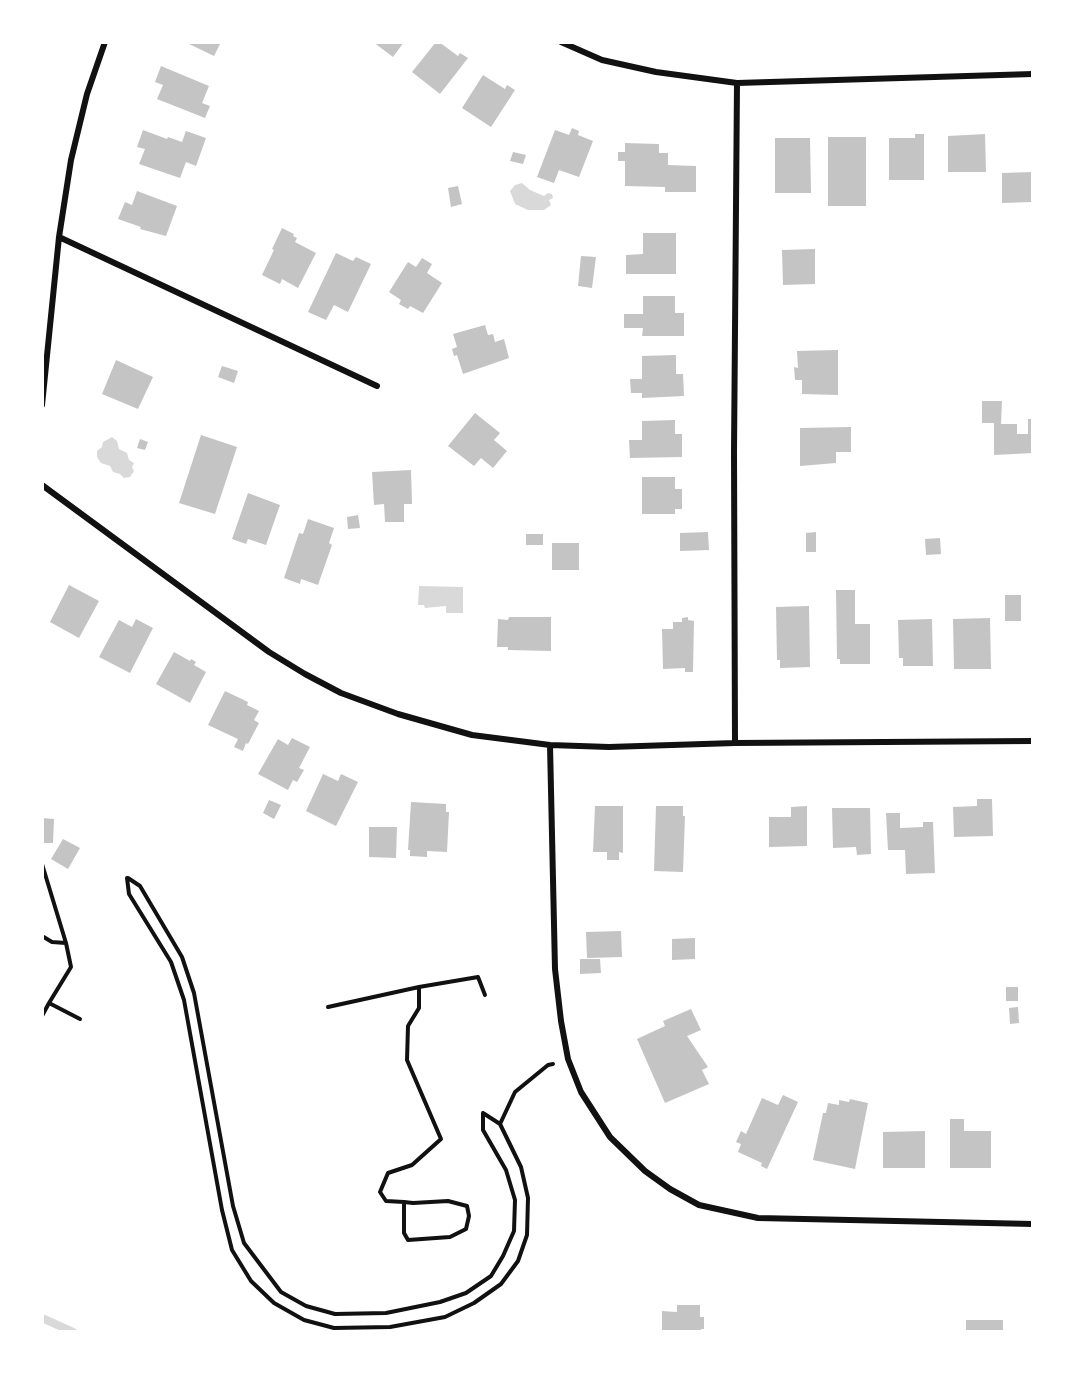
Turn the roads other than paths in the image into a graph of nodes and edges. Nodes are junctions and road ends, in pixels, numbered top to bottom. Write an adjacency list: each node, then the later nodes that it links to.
1 (105, 42): 5 (street)
2 (561, 42): 4 (street)
3 (1033, 74): 4 (street)
4 (737, 83): 10 (street)
5 (59, 237): 6 (street); 7 (street)
6 (377, 386)
7 (42, 405)
8 (42, 485): 11 (street)
9 (1033, 741): 10 (street)
10 (735, 743): 11 (street)
11 (550, 745): 12 (street)
12 (1033, 1224)

